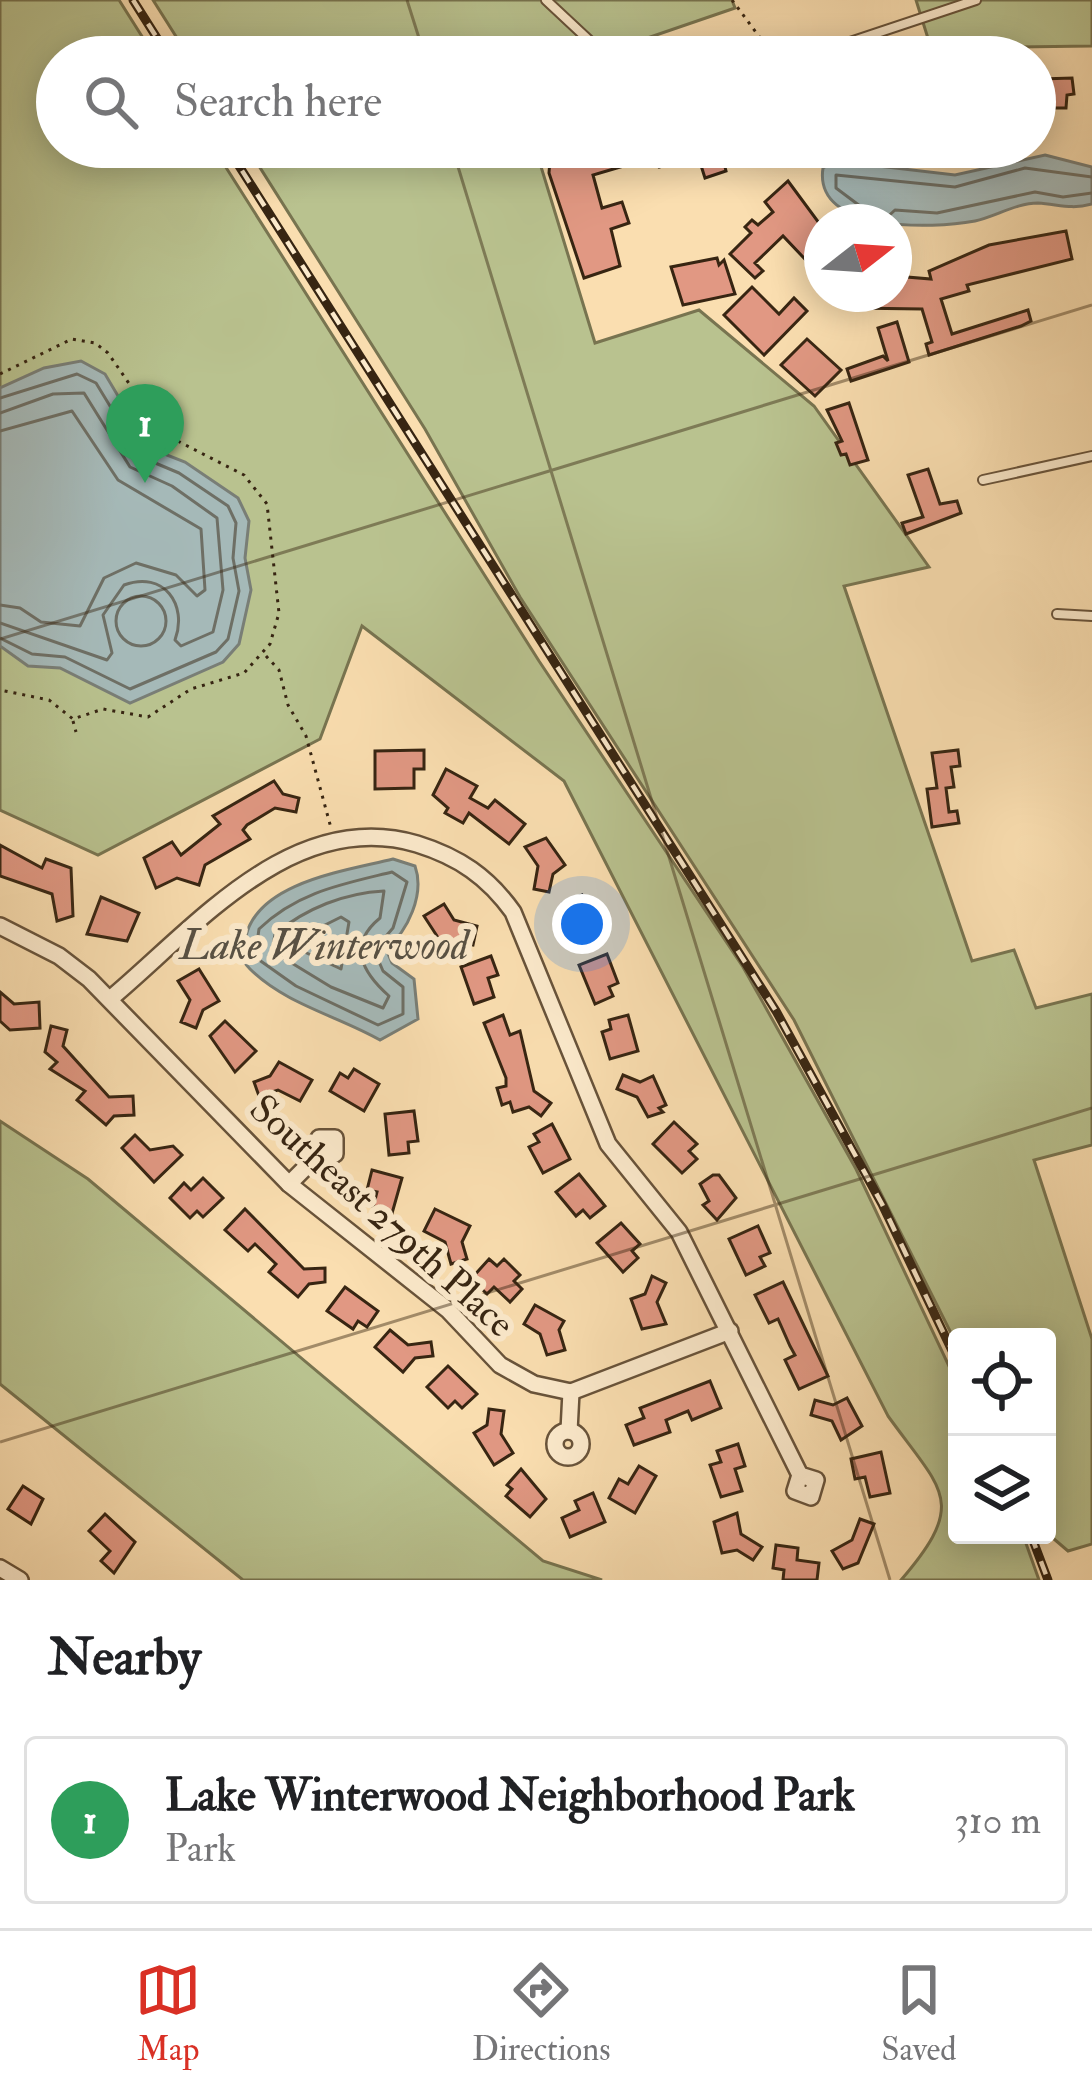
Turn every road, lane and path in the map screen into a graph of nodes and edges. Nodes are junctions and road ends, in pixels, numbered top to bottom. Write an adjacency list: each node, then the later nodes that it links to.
1 (546, 0): 4 (lane)
2 (732, 0): 5 (path)
3 (976, 0): 6 (lane)
4 (585, 36)
5 (759, 36)
6 (867, 36)
7 (0, 374): 8 (path)
8 (164, 434): 9 (path); 14 (path)
9 (154, 443)
10 (1092, 456): 11 (lane)
11 (983, 480)
12 (1057, 614): 13 (lane)
13 (1092, 616)
14 (264, 655): 16 (path); 18 (path)
15 (0, 690): 16 (path)
16 (73, 719): 17 (path)
17 (76, 732)
18 (334, 840): 20 (street); 23 (street)
19 (0, 926): 20 (street, Southeast 279th Place)
20 (110, 999): 22 (street, Southeast 279th Place)
21 (319, 1154): 22 (street)
22 (289, 1184): 24 (street, Southeast 279th Place)
23 (730, 1331): 24 (street); 26 (street)
24 (571, 1392): 25 (street)
25 (569, 1430)
26 (800, 1475)
27 (0, 1568): 28 (street)
28 (20, 1580)

